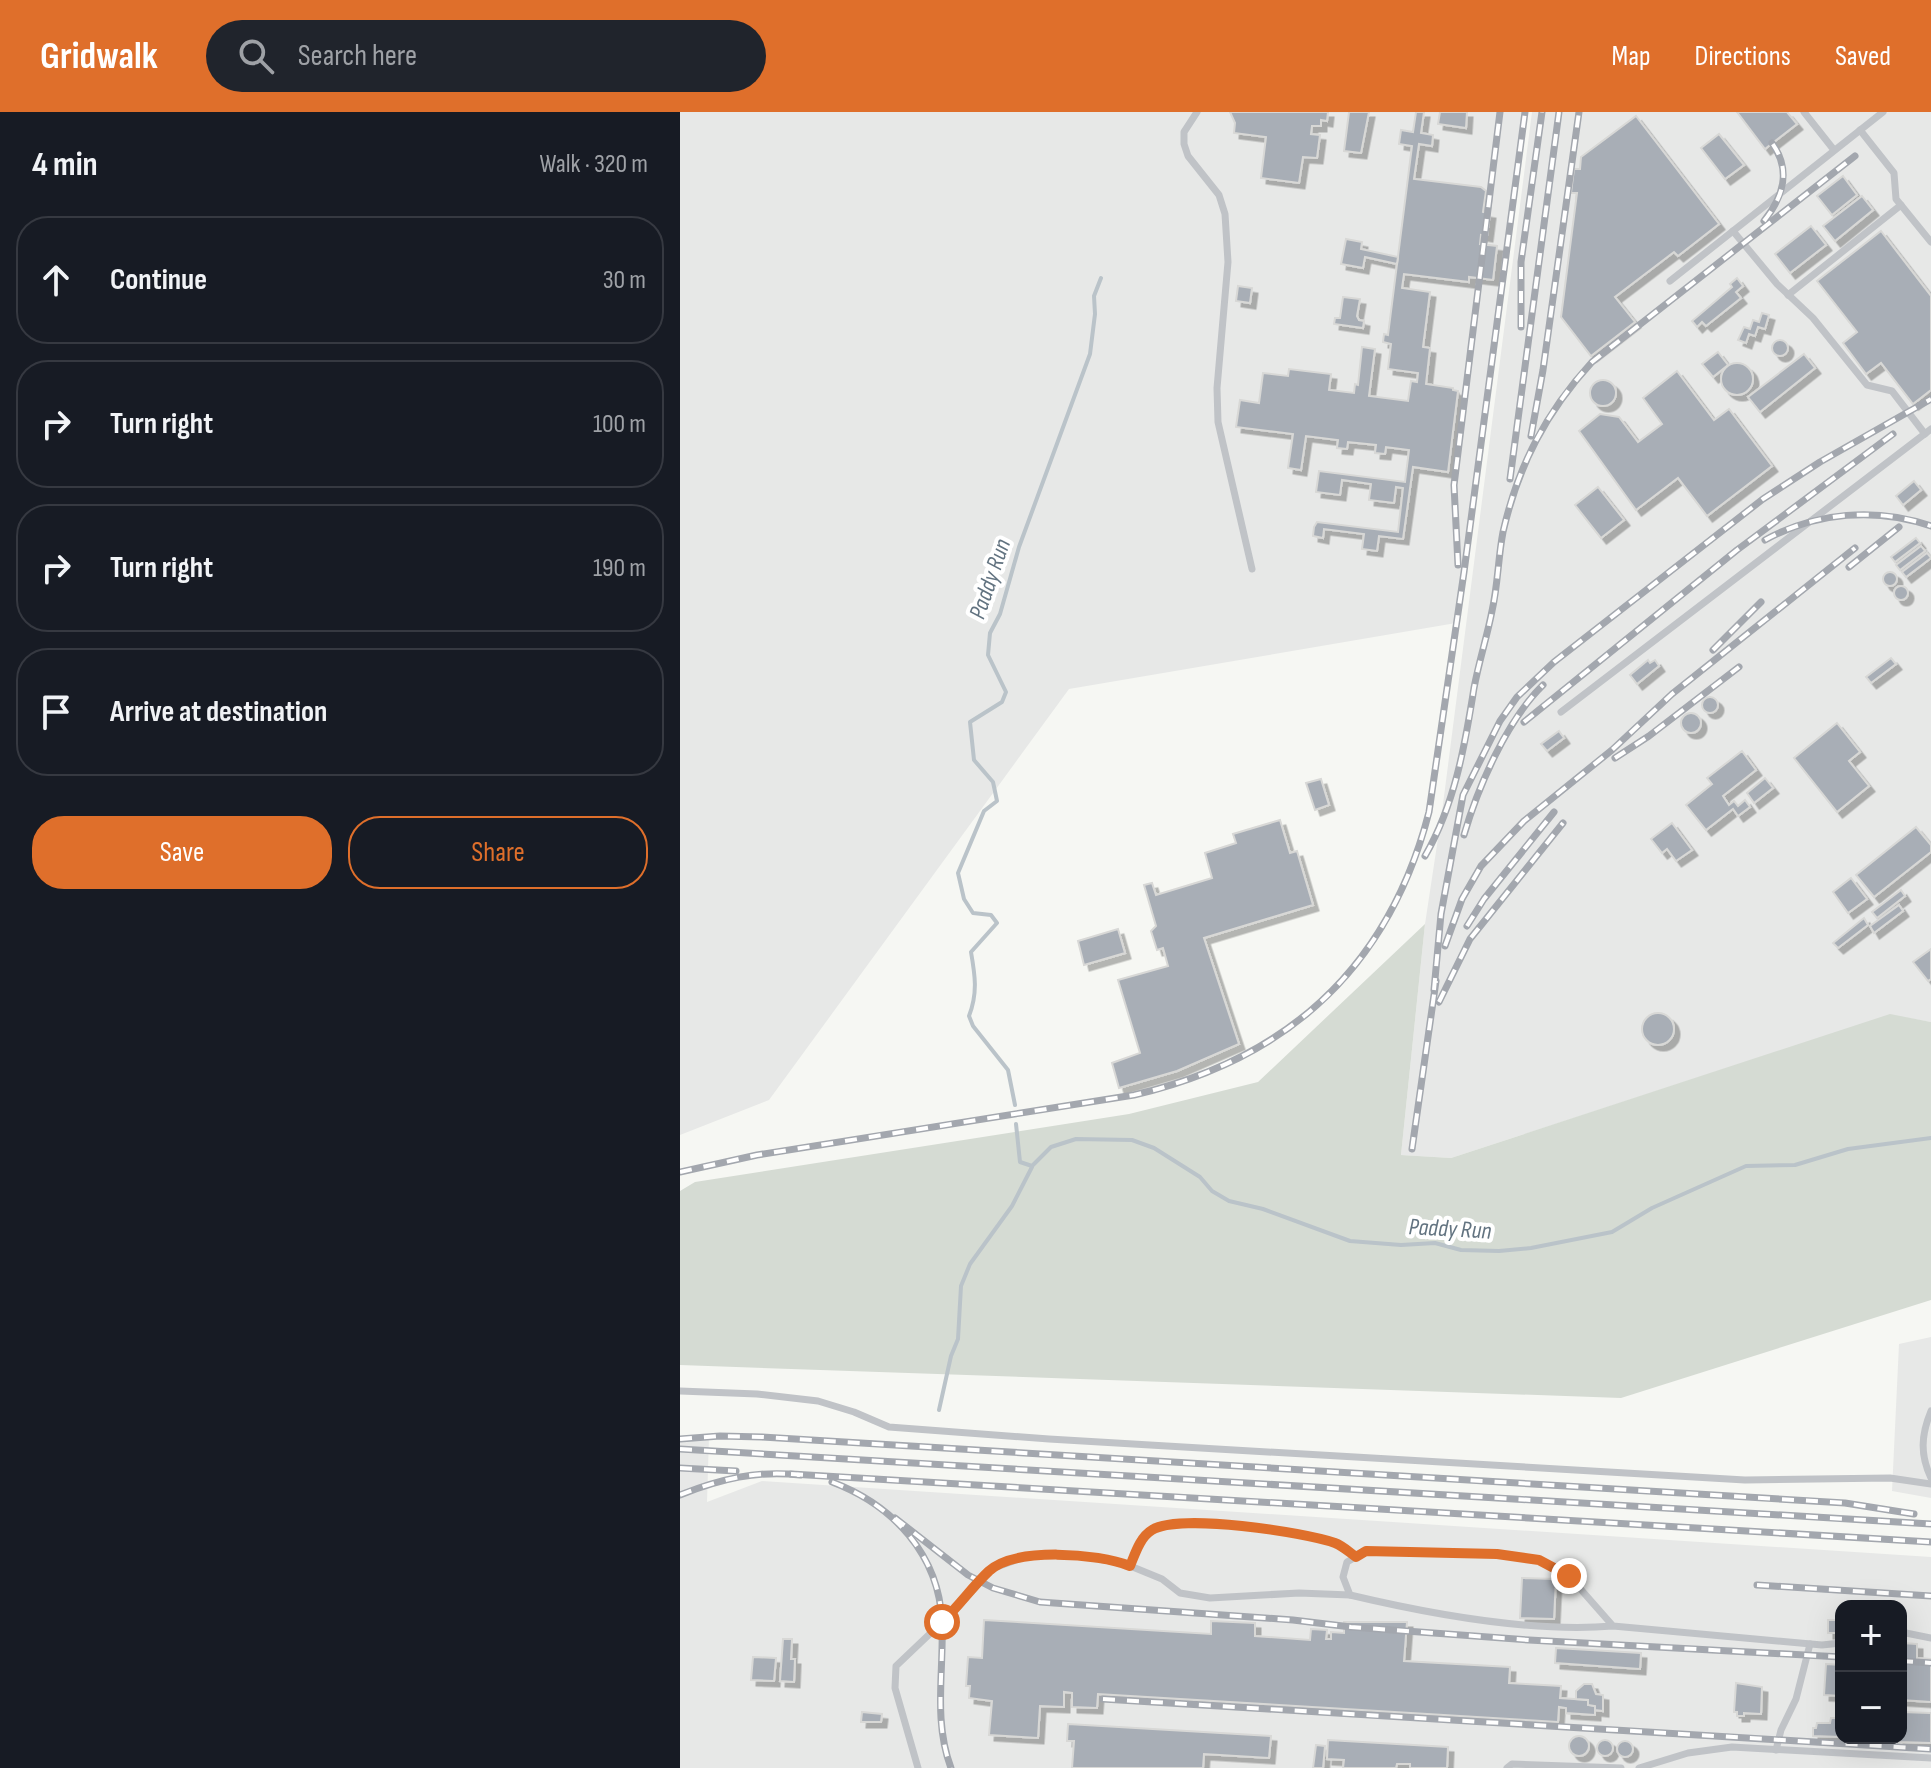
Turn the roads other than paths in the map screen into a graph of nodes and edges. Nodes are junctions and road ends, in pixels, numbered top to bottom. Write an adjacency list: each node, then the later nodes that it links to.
1 (1197, 112): 12 (lane)
2 (1804, 112): 5 (lane)
3 (1883, 112): 4 (lane)
4 (1860, 130): 5 (lane); 6 (lane)
5 (1834, 150): 7 (lane)
6 (1901, 205): 8 (lane); 10 (lane)
7 (1733, 231): 9 (lane); 10 (lane)
8 (1931, 242)
9 (1670, 281)
10 (1788, 295): 11 (lane)
11 (1928, 431): 13 (lane)
12 (1252, 569)
13 (1561, 712)
14 (680, 1391): 16 (lane)
15 (1931, 1411): 16 (lane)
16 (1931, 1481)
17 (1356, 1557): 18 (lane); 19 (lane); 20 (lane)
18 (1130, 1566): 19 (lane); 27 (lane)
19 (1350, 1595): 20 (lane)
20 (1613, 1626): 24 (lane)
21 (1907, 1633): 22 (lane)
22 (1931, 1638)
23 (1835, 1643): 24 (lane)
24 (1810, 1644): 25 (lane)
25 (1776, 1750): 26 (lane); 30 (lane)
26 (1931, 1758)
27 (918, 1768)
28 (1507, 1768): 29 (lane)
29 (1621, 1768)
30 (1639, 1768)

